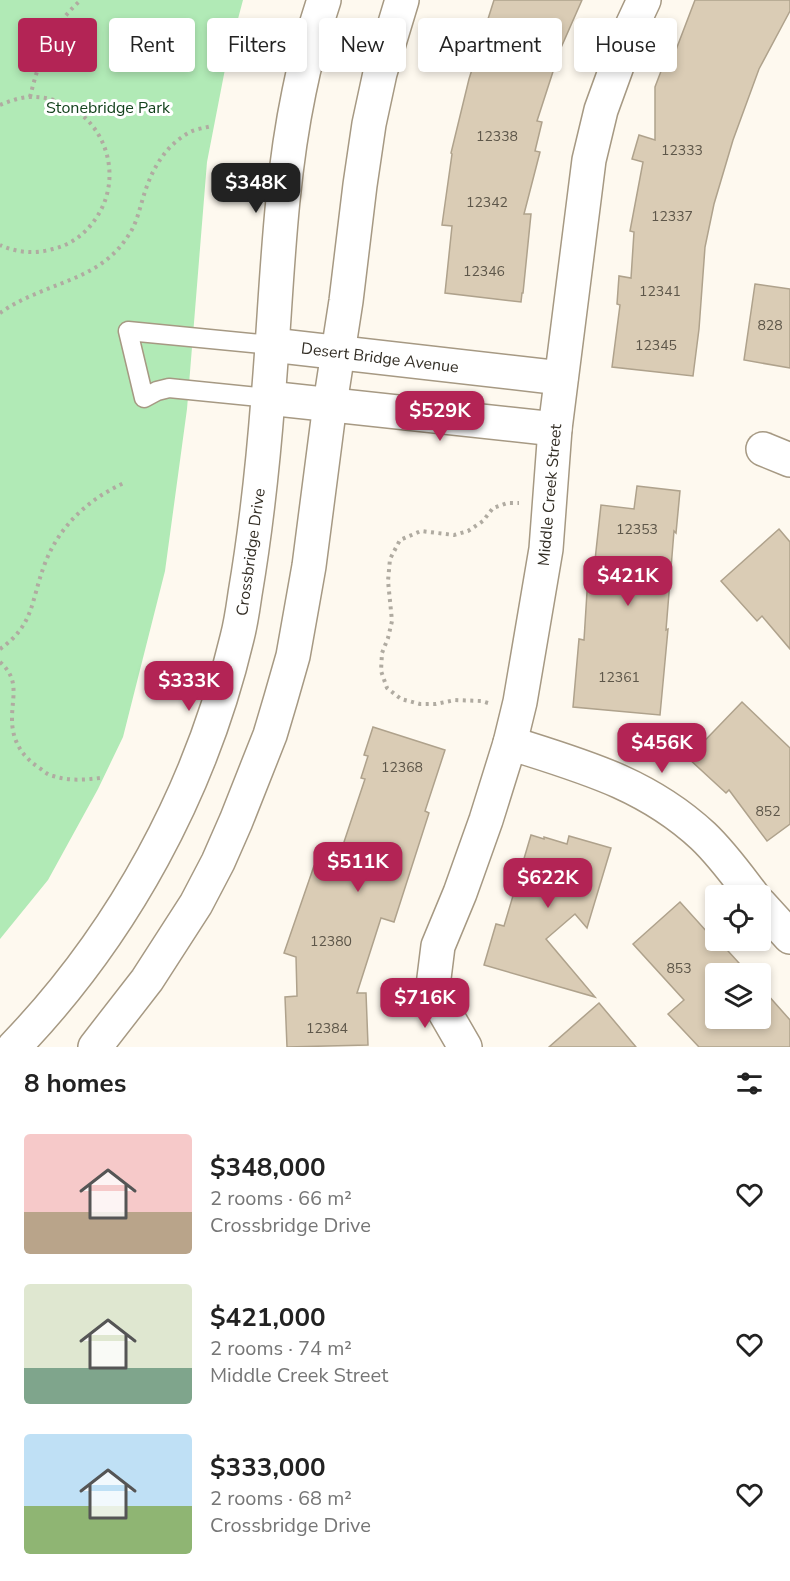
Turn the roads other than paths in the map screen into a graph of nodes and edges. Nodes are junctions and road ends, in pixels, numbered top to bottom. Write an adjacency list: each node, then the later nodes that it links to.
1 (324, 0): 4 (street, Crossbridge Drive)
2 (402, 0): 5 (street)
3 (644, 0): 6 (street, Middle Creek Street)
4 (272, 345): 5 (street, Desert Bridge Avenue); 7 (street, Crossbridge Drive); 7 (lane)
5 (338, 352): 6 (street, Desert Bridge Avenue); 8 (street)
6 (561, 378): 9 (street, Middle Creek Street)
7 (268, 398): 8 (street); 14 (street, Crossbridge Drive)
8 (330, 404): 9 (street); 15 (street)
9 (555, 429): 10 (street, Middle Creek Street)
10 (510, 743): 11 (street); 16 (street, Middle Creek Street)
11 (745, 885)
12 (771, 916): 13 (street)
13 (790, 937)
14 (14, 1047)
15 (95, 1047)
16 (465, 1047)

